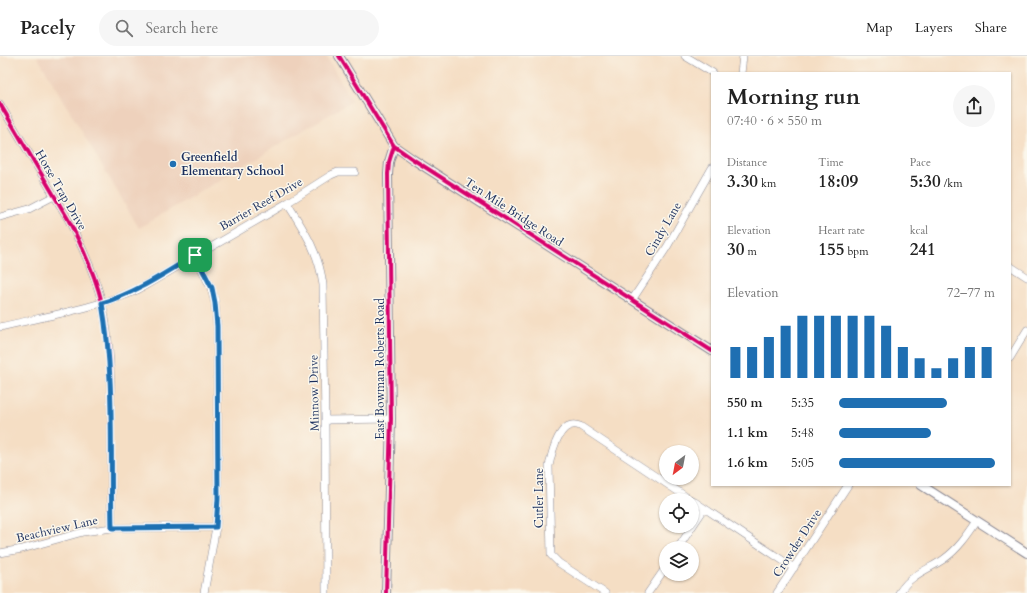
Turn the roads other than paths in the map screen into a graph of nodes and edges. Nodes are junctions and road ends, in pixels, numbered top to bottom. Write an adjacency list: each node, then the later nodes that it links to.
1 (339, 56): 7 (street, Ten Mile Bridge Road)
2 (685, 56): 4 (street)
3 (743, 56): 5 (street)
4 (711, 72)
5 (741, 72)
6 (0, 104): 10 (street, Horse Trap Drive)
7 (394, 146): 16 (street, Ten Mile Bridge Road); 22 (street, East Bowman Roberts Road)
8 (711, 170): 16 (street, Cindy Lane)
9 (355, 172): 11 (street, Barrier Reef Drive)
10 (54, 196): 12 (street); 17 (street, Horse Trap Drive)
11 (287, 202): 13 (street, Barrier Reef Drive); 23 (street, Minnow Drive)
12 (0, 217)
13 (195, 255): 17 (street, Barrier Reef Drive); 30 (street)
14 (1011, 267): 15 (street)
15 (1027, 277)
16 (632, 300): 20 (street, Ten Mile Bridge Road)
17 (102, 303): 18 (street, Barrier Reef Drive); 31 (street, Horse Trap Drive)
18 (0, 327)
19 (1027, 330): 21 (street)
20 (711, 350)
21 (1011, 356)
22 (391, 419): 23 (street); 39 (street, East Bowman Roberts Road)
23 (325, 420): 38 (street, Minnow Drive)
24 (847, 486): 35 (street, Crowder Drive)
25 (930, 487): 29 (street)
26 (681, 493): 40 (street, Cutler Lane)
27 (699, 505): 28 (street)
28 (704, 509): 32 (street); 35 (street)
29 (977, 521): 33 (street); 43 (street)
30 (216, 527): 31 (street, Beachview Lane); 37 (street)
31 (112, 528): 34 (street, Beachview Lane)
32 (683, 541)
33 (1027, 553)
34 (0, 554)
35 (794, 568): 42 (street, Crowder Drive)
36 (659, 576): 41 (street)
37 (204, 593)
38 (326, 593)
39 (386, 593)
40 (605, 593)
41 (648, 593)
42 (777, 593)
43 (899, 593)

